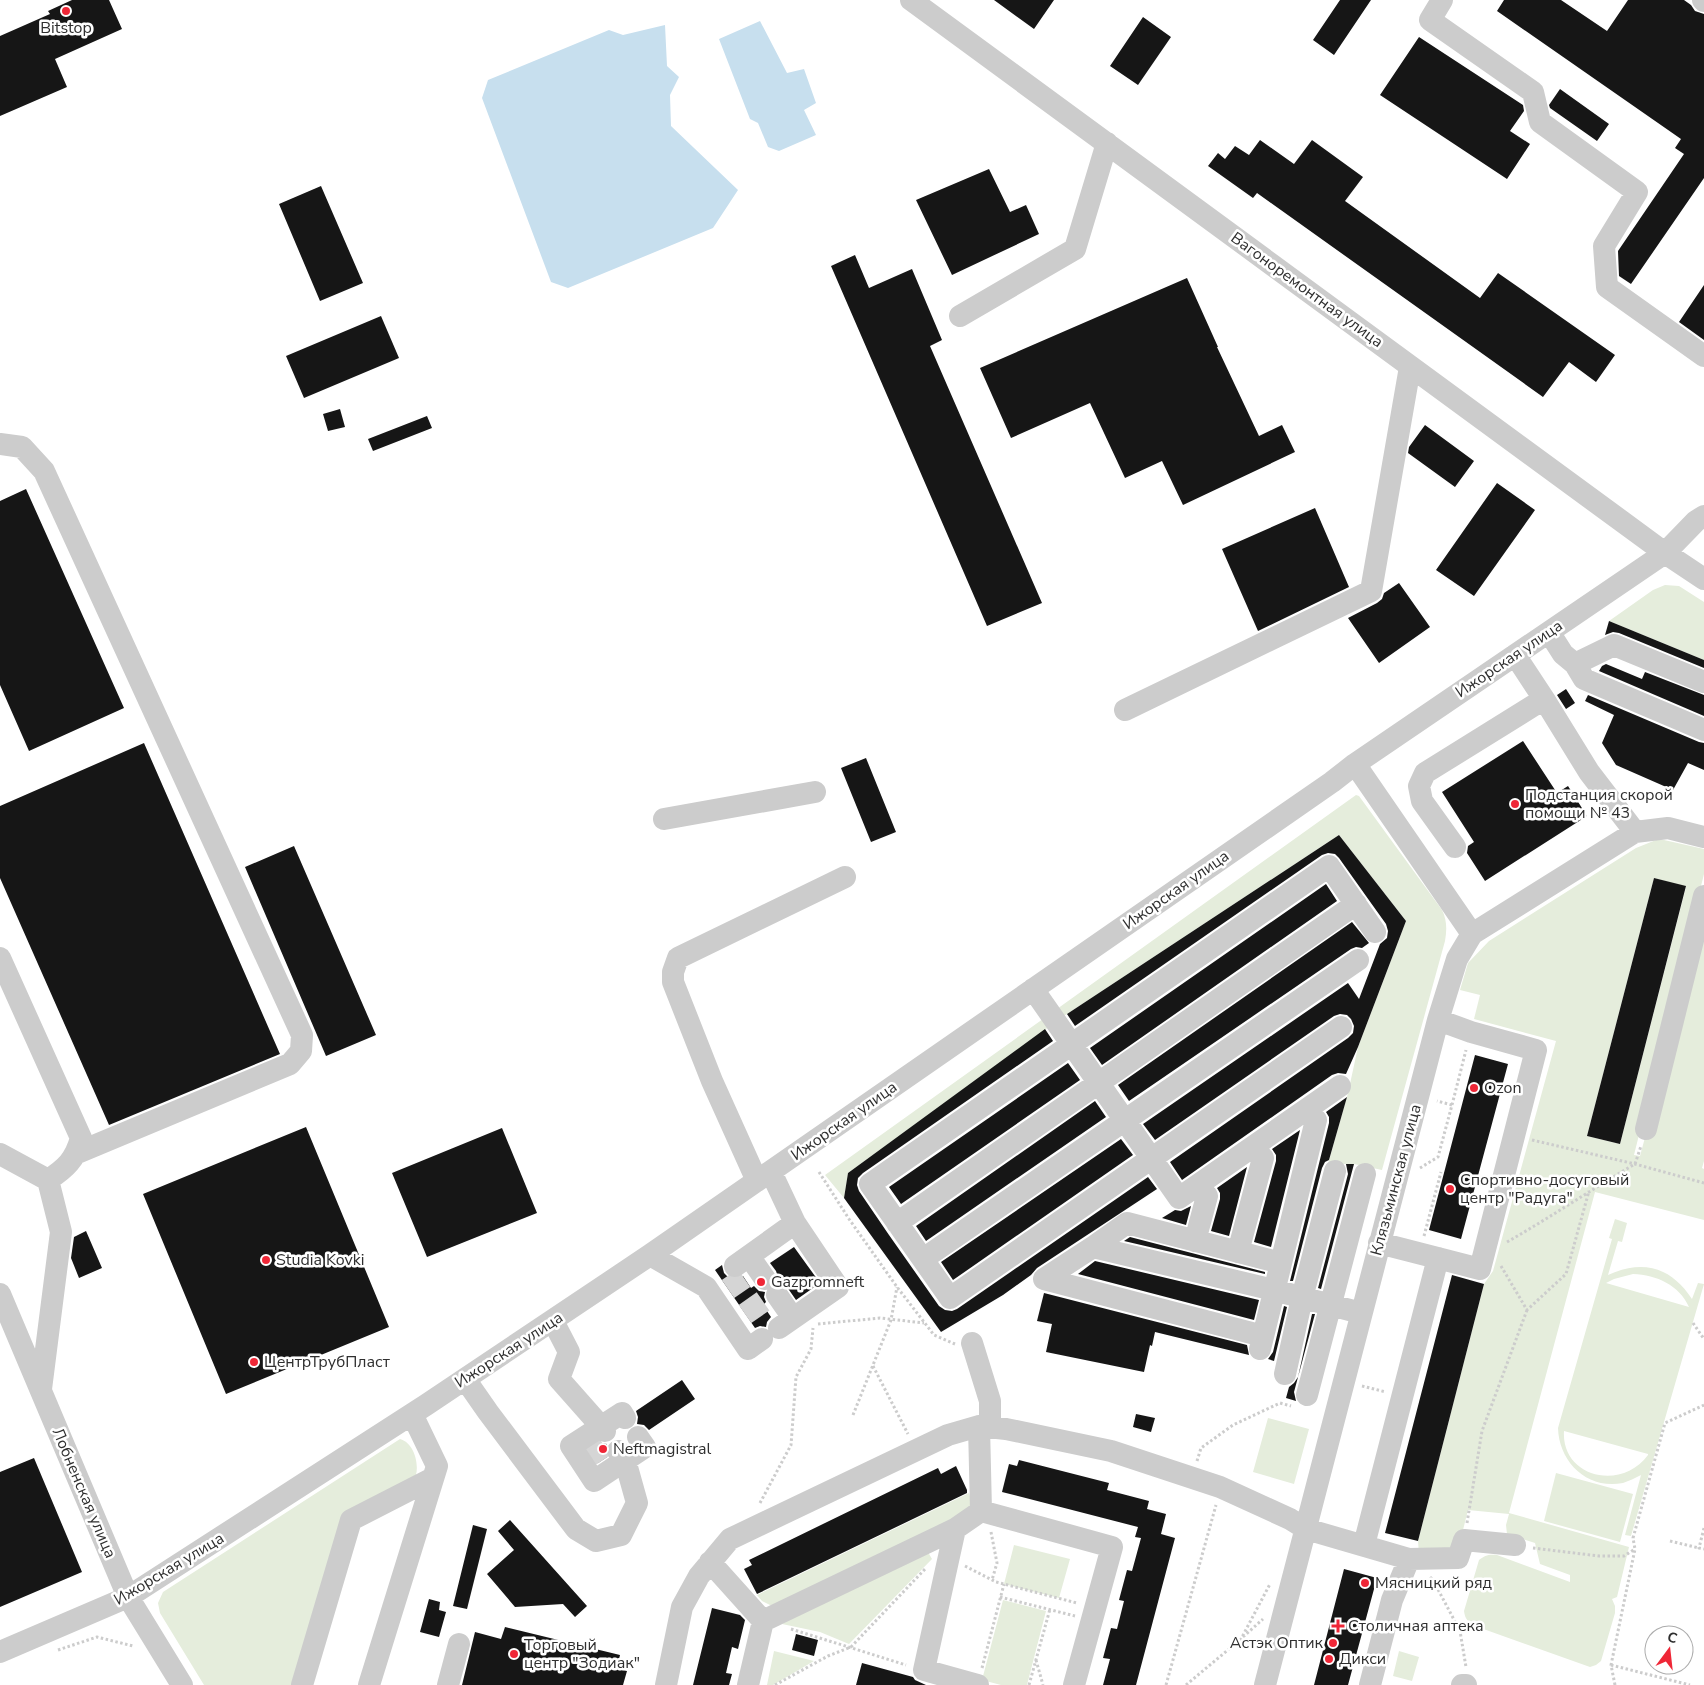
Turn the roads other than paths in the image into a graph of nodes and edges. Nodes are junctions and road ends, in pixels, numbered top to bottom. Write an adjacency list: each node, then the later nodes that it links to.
1 (911, 0): 3 (street, Вагоноремонтная улица)
2 (1442, 0): 5 (street)
3 (1107, 143): 4 (street); 6 (street, Вагоноремонтная улица)
4 (960, 316)
5 (1704, 356)
6 (1410, 367): 9 (street, Вагоноремонтная улица); 16 (street)
7 (0, 444): 40 (street)
8 (1704, 516): 9 (street, Ижорская улица)
9 (1665, 553): 10 (street, Вагоноремонтная улица); 11 (street, Ижорская улица)
10 (1704, 579)
11 (1548, 632): 12 (street, Ижорская улица); 13 (street)
12 (1515, 655): 15 (street); 18 (street, Ижорская улица)
13 (1575, 664): 14 (street); 17 (street)
14 (1704, 682)
15 (1544, 699): 21 (street); 23 (street)
16 (1125, 710)
17 (1704, 730)
18 (1355, 764): 28 (street); 31 (street, Ижорская улица)
19 (815, 792): 20 (street)
20 (664, 819)
21 (1634, 832): 22 (street, Клязьминская улица); 28 (street, Клязьминская улица)
22 (1704, 838)
23 (1455, 847)
24 (845, 877): 46 (street)
25 (1704, 896): 39 (street)
26 (1356, 904): 27 (street); 34 (street); 35 (street)
27 (1375, 932)
28 (1472, 934): 32 (street, Клязьминская улица)
29 (0, 958): 40 (street)
30 (1358, 960): 37 (street)
31 (1034, 989): 34 (street); 46 (street, Ижорская улица)
32 (1438, 1020): 52 (street, Клязьминская улица); 56 (street)
33 (1341, 1027): 42 (street)
34 (1072, 1044): 35 (street); 50 (street)
35 (1099, 1083): 37 (street); 50 (street)
36 (1340, 1086): 42 (street)
37 (1124, 1120): 42 (street); 57 (street)
38 (1316, 1120): 58 (street)
39 (1646, 1129)
40 (77, 1153): 47 (street)
41 (0, 1154): 47 (street)
42 (1151, 1158): 57 (street)
43 (1263, 1158): 54 (street)
44 (1335, 1171): 61 (street)
45 (1365, 1174): 63 (street)
46 (764, 1176): 49 (street); 55 (street, Ижорская улица)
47 (48, 1180): 69 (street)
48 (1207, 1196): 51 (street)
49 (795, 1223): 62 (street); 62 (street)
50 (897, 1223): 57 (street)
51 (1195, 1241): 53 (street); 54 (street)
52 (1379, 1243): 56 (street); 64 (street, Клязьминская улица)
53 (1093, 1247): 59 (street); 59 (street)
54 (1238, 1252): 58 (street)
55 (650, 1255): 62 (street); 65 (street, Ижорская улица)
56 (1428, 1256): 81 (street)
57 (923, 1260)
58 (1281, 1263): 59 (street)
59 (1274, 1290): 61 (street)
60 (0, 1294): 69 (street, Лобненская улица)
61 (1302, 1298): 63 (street); 67 (street)
62 (748, 1301)
63 (1331, 1305): 64 (street); 70 (street)
64 (1361, 1313): 80 (street, Клязьминская улица)
65 (553, 1321): 68 (street, Ижорская улица); 74 (street)
66 (972, 1343): 73 (street)
67 (1285, 1374)
68 (465, 1379): 71 (street, Ижорская улица); 76 (street)
69 (40, 1390): 85 (street, Лобненская улица)
70 (1307, 1395)
71 (412, 1414): 77 (street); 85 (street, Ижорская улица)
72 (625, 1418): 74 (street)
73 (984, 1427): 78 (street); 80 (street); 84 (street)
74 (595, 1434): 76 (street)
75 (638, 1437): 76 (street)
76 (613, 1461)
77 (433, 1478): 91 (street); 92 (street)
78 (980, 1510): 79 (street); 96 (street)
79 (955, 1529): 86 (street); 95 (street)
80 (1306, 1529): 81 (street); 97 (street, Клязьминская улица)
81 (1364, 1545): 83 (street)
82 (1515, 1545): 83 (street)
83 (1409, 1559): 98 (street)
84 (710, 1562): 86 (street); 89 (street)
85 (128, 1597): 88 (street, Ижорская улица); 90 (street, Лобненская улица)
86 (763, 1621): 94 (street)
87 (459, 1644): 93 (street)
88 (0, 1652)
89 (665, 1684)
90 (182, 1685)
91 (302, 1685)
92 (369, 1685)
93 (448, 1685)
94 (748, 1685)
95 (978, 1685)
96 (1074, 1685)
97 (1265, 1685)
98 (1370, 1685)

